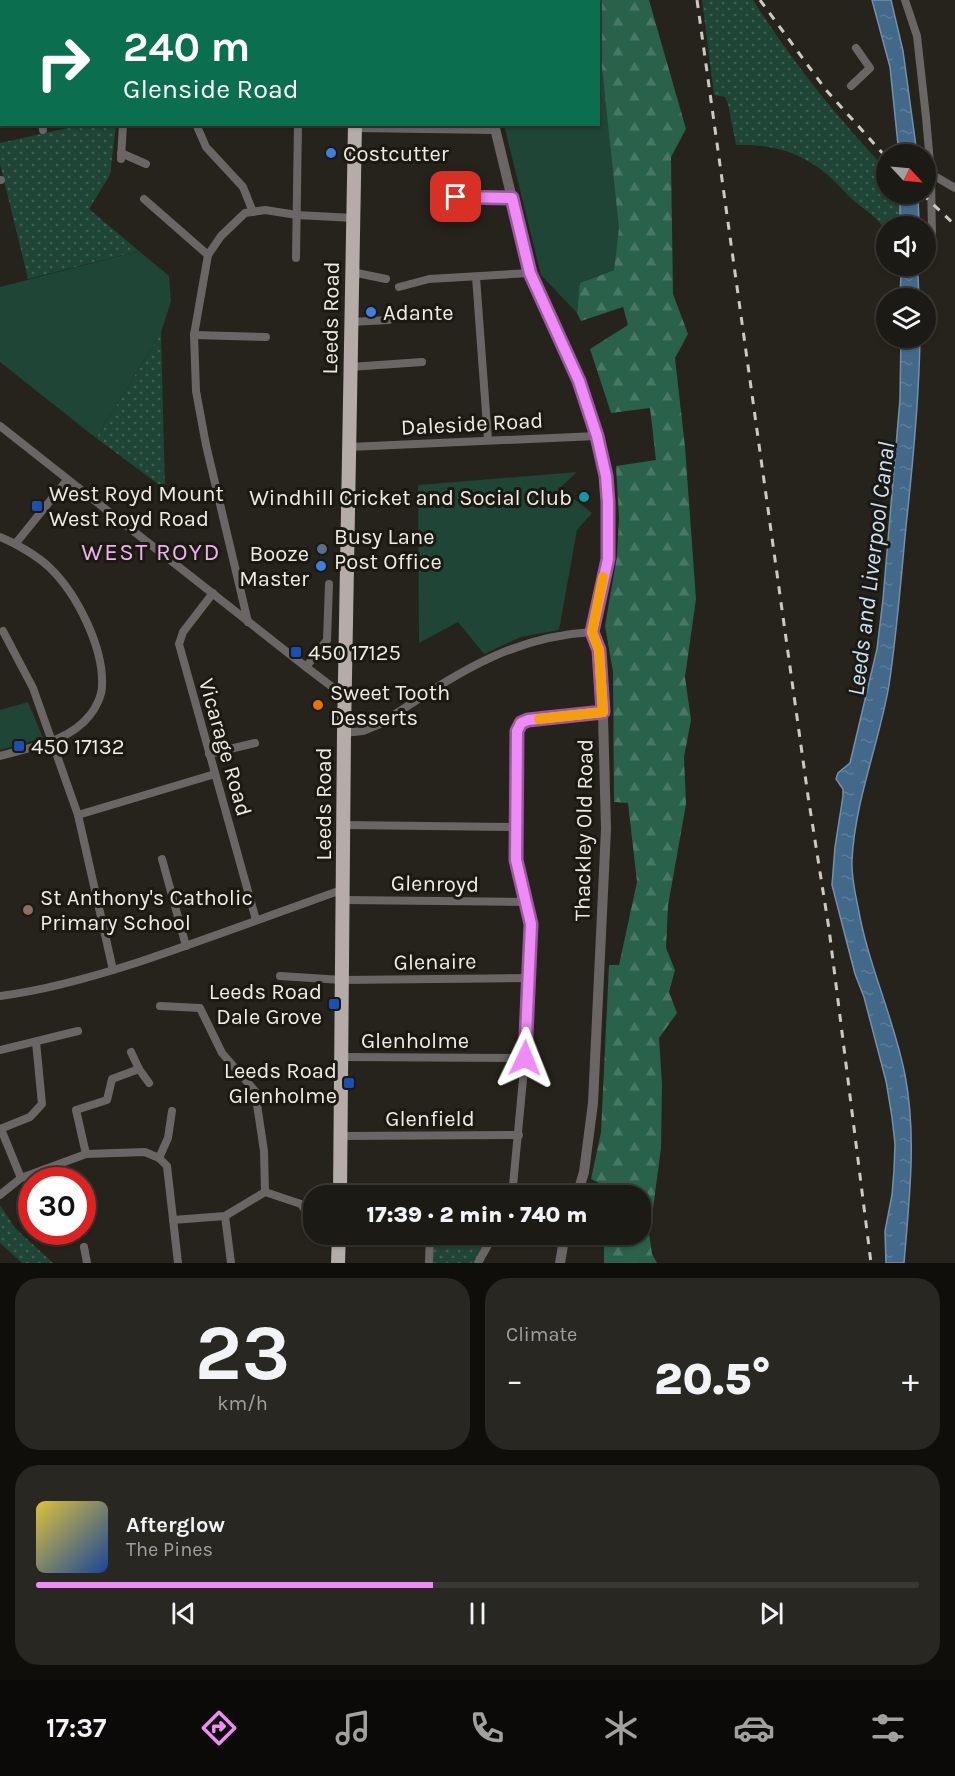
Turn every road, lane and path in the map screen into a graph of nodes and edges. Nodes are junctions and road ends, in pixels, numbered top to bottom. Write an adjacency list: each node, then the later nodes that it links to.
1 (905, 0): 9 (street)
2 (856, 48): 3 (street)
3 (851, 86)
4 (123, 126): 10 (street)
5 (197, 126): 16 (street)
6 (298, 126): 17 (street)
7 (355, 126): 8 (street); 18 (main road, Leeds Road)
8 (495, 127): 14 (street, Thackley Old Road)
9 (928, 144)
10 (146, 164)
11 (936, 177): 12 (street)
12 (955, 188)
13 (437, 197): 14 (street)
14 (512, 198): 22 (street, Thackley Old Road)
15 (144, 199): 19 (street)
16 (253, 212): 17 (street); 19 (street)
17 (297, 215): 18 (street); 20 (street)
18 (353, 218): 21 (main road, Leeds Road)
19 (208, 255): 28 (street)
20 (296, 258)
21 (352, 272): 24 (street); 27 (main road, Leeds Road)
22 (530, 273): 23 (street); 33 (street, Thackley Old Road)
23 (476, 277): 25 (street); 34 (street)
24 (386, 279)
25 (399, 287)
26 (388, 320): 27 (street)
27 (351, 322): 31 (main road, Leeds Road)
28 (194, 334): 29 (street); 41 (street)
29 (266, 337)
30 (422, 362): 31 (street)
31 (350, 367): 35 (main road, Leeds Road)
32 (0, 426): 36 (street)
33 (597, 436): 34 (street, Daleside Road); 43 (street, Thackley Old Road)
34 (488, 440): 35 (street, Daleside Road)
35 (349, 447): 45 (main road, Leeds Road)
36 (67, 480): 38 (street); 40 (street)
37 (0, 537): 38 (street)
38 (16, 543): 48 (street)
39 (329, 584): 44 (street)
40 (213, 593): 41 (street); 50 (street, Vicarage Road)
41 (248, 622): 44 (street)
42 (3, 631): 48 (street)
43 (592, 632): 46 (street, Thackley Old Road); 47 (street)
44 (306, 667): 45 (street)
45 (345, 690): 47 (main road, Leeds Road)
46 (603, 712): 55 (street); 86 (street, Thackley Old Road)
47 (344, 733): 54 (main road, Leeds Road)
48 (52, 741): 51 (street); 53 (street)
49 (255, 743): 50 (street)
50 (209, 754): 52 (street, Vicarage Road)
51 (0, 756)
52 (215, 774): 53 (street); 59 (street, Vicarage Road)
53 (78, 815): 61 (street)
54 (344, 825): 55 (street); 57 (main road, Leeds Road)
55 (516, 827): 58 (street)
56 (162, 860): 60 (street)
57 (344, 894): 58 (street, Glenroyd); 59 (street); 64 (main road, Leeds Road)
58 (525, 902): 63 (street)
59 (256, 920): 60 (street)
60 (186, 946): 61 (street)
61 (113, 970): 65 (street)
62 (280, 976): 64 (street, Glenaire)
63 (528, 978): 64 (street, Glenaire); 72 (street)
64 (342, 980): 71 (main road, Leeds Road)
65 (0, 996)
66 (160, 1006): 87 (street)
67 (78, 1031): 68 (street)
68 (36, 1042): 69 (street); 76 (street)
69 (0, 1050)
70 (131, 1052): 73 (street)
71 (342, 1057): 72 (street, Glenholme); 78 (main road, Leeds Road)
72 (525, 1058): 77 (street)
73 (139, 1070): 74 (street); 79 (street)
74 (149, 1083)
75 (172, 1111): 80 (street)
76 (1, 1129): 82 (street)
77 (519, 1135): 78 (street, Glenfield); 85 (street)
78 (342, 1136): 84 (main road, Leeds Road)
79 (86, 1154): 80 (street); 81 (street)
80 (159, 1158): 91 (street)
81 (51, 1167)
82 (18, 1171)
83 (18, 1180): 88 (street)
84 (340, 1185)
85 (513, 1185)
86 (580, 1185)
87 (265, 1192): 89 (street); 90 (street)
88 (0, 1195)
89 (303, 1207)
90 (225, 1216): 91 (street); 99 (street)
91 (173, 1220): 98 (street)
92 (339, 1245): 100 (main road)
93 (430, 1245): 101 (street)
94 (488, 1245): 102 (street)
95 (563, 1245): 103 (street)
96 (84, 1247): 97 (street)
97 (87, 1263)
98 (178, 1263)
99 (231, 1263)
100 (338, 1263)
101 (429, 1263)
102 (478, 1263)
103 (560, 1263)

